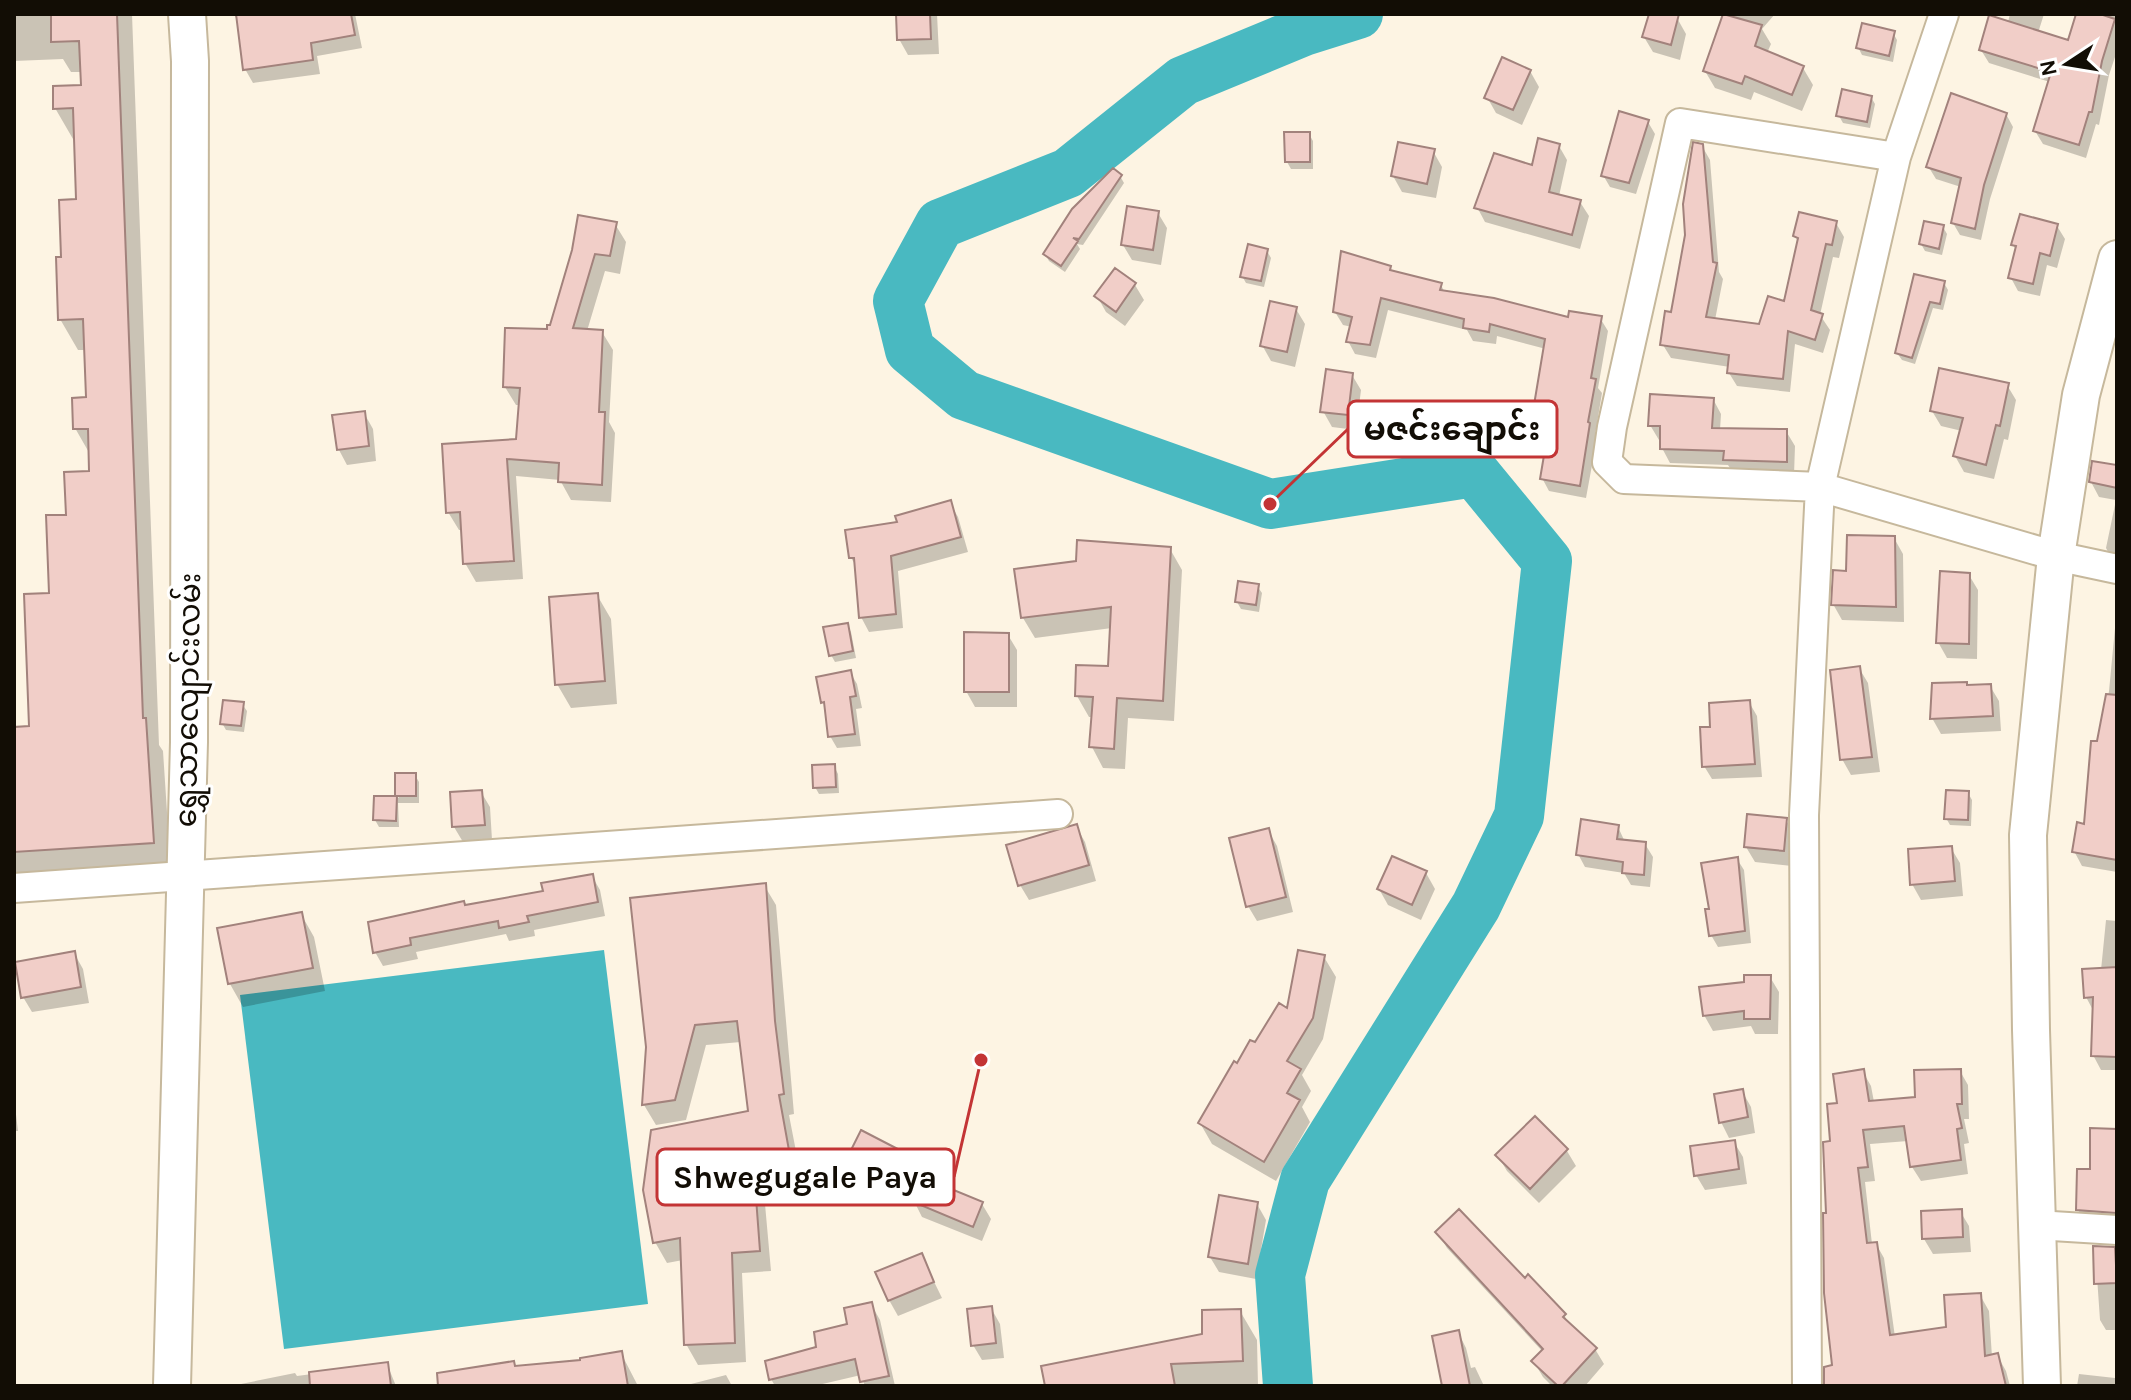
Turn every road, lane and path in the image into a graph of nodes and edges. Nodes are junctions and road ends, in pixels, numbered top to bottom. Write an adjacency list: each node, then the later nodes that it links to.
1 (187, 14): 9 (street, ရွှေသာလျောင်းလမ်း)
2 (1944, 14): 3 (street)
3 (1896, 157): 5 (street); 5 (street)
4 (2117, 259): 6 (street)
5 (1820, 487): 6 (street); 14 (street)
6 (2056, 556): 7 (street); 11 (street)
7 (2117, 569)
8 (1058, 814): 9 (street)
9 (186, 875): 10 (street); 13 (street, ရွှေသာလျောင်းလမ်း)
10 (14, 888)
11 (2036, 1225): 12 (street); 15 (street)
12 (2117, 1230)
13 (172, 1386)
14 (1807, 1386)
15 (2042, 1386)

